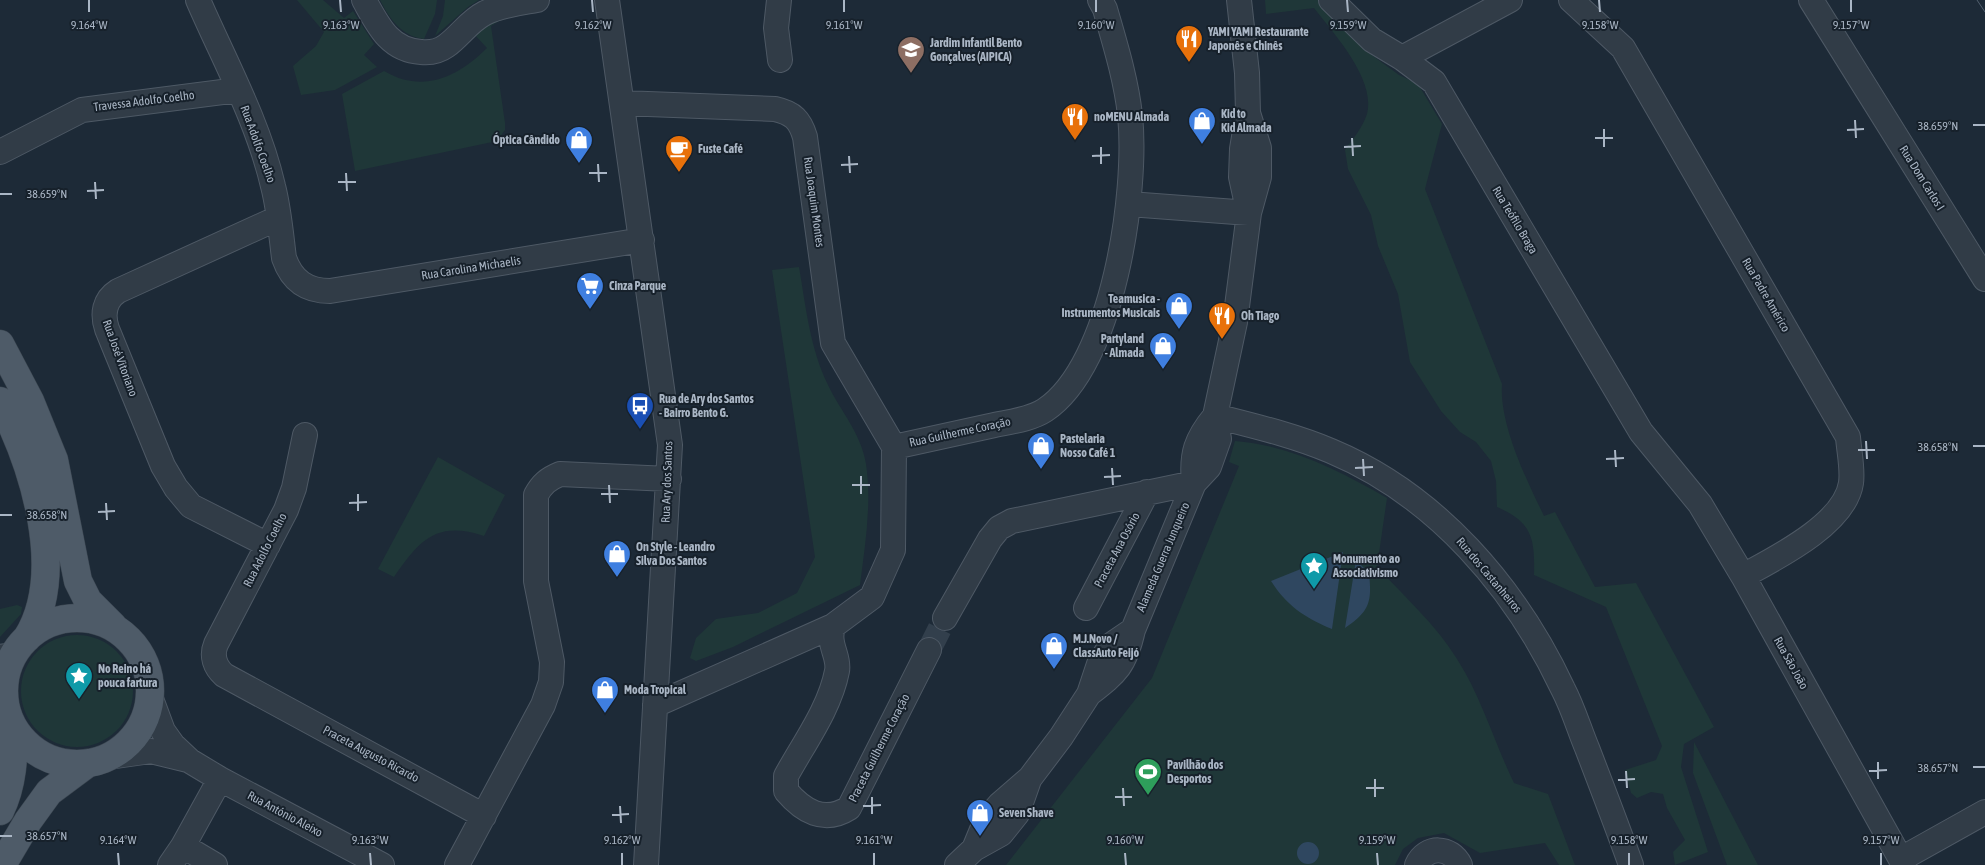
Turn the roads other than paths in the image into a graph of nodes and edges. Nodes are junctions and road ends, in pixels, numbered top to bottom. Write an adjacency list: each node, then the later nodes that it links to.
1 (198, 0): 14 (street, Rua Adolfo Coelho)
2 (364, 0): 3 (street)
3 (537, 0)
4 (607, 0): 15 (street, Rua Ary dos Santos)
5 (778, 0): 13 (street)
6 (1100, 0): 17 (street, Rua Guilherme Coração)
7 (1239, 0): 18 (street, Alameda Guerra Junqueiro)
8 (1331, 0): 12 (street, Rua Teófilo Braga)
9 (1510, 0): 12 (street)
10 (1571, 0): 33 (street, Rua Padre Américo)
11 (1811, 0): 21 (street, Rua Dom Carlos I)
12 (1402, 58): 28 (street, Rua Teófilo Braga)
13 (780, 60)
14 (238, 90): 16 (street, Travessa Adolfo Coelho); 19 (street, Rua Adolfo Coelho)
15 (622, 103): 20 (street, Rua Ary dos Santos); 27 (street, Rua Joaquim Montes)
16 (0, 152)
17 (1129, 204): 18 (street); 27 (street, Rua Guilherme Coração)
18 (1249, 213): 25 (street, Alameda Guerra Junqueiro)
19 (278, 218): 22 (street, Rua Adolfo Coelho); 32 (street, Rua José Vitoriano)
20 (642, 240): 22 (street, Rua Carolina Michaelis); 29 (street, Rua Ary dos Santos)
21 (1985, 279)
22 (301, 284)
23 (0, 344): 37 (main road)
24 (0, 401): 38 (main road)
25 (1215, 416): 30 (street, Alameda Guerra Junqueiro); 60 (street, Rua dos Castanheiros)
26 (305, 435): 32 (street, Rua Adolfo Coelho)
27 (894, 447): 36 (street, Rua Guilherme Coração)
28 (1670, 467): 33 (street, Rua São João)
29 (669, 479): 42 (street, Rua Ary dos Santos); 49 (street)
30 (1194, 483): 31 (street); 51 (street, Alameda Guerra Junqueiro)
31 (1147, 492): 34 (street, Praceta Ana Osório); 35 (street)
32 (268, 545): 40 (street, Rua Adolfo Coelho)
33 (1743, 576): 52 (street, Rua São João)
34 (1086, 608)
35 (945, 618)
36 (833, 626): 39 (street, Praceta Guilherme Coração); 42 (street, Rua Guilherme Coração)
37 (118, 631): 38 (main road); 41 (main road)
38 (13, 650): 43 (main road)
39 (929, 650)
40 (214, 660): 49 (street, Praceta Augusto Ricardo)
41 (150, 696): 44 (main road); 45 (street, Rua António Aleixo)
42 (655, 705): 57 (street, Rua Ary dos Santos)
43 (6, 712): 44 (main road); 47 (main road)
44 (98, 760): 45 (street, Rua António Aleixo); 53 (main road)
45 (190, 761): 46 (street, Rua António Aleixo)
46 (220, 779): 50 (street); 55 (street, Rua António Aleixo)
47 (0, 811)
48 (1985, 812): 52 (street)
49 (484, 816): 56 (street)
50 (176, 856): 54 (street)
51 (966, 857)
52 (1902, 862)
53 (2, 865)
54 (215, 865)
55 (382, 865)
56 (457, 865)
57 (646, 865)
58 (1417, 865): 59 (street)
59 (1460, 865)
60 (1632, 865)

